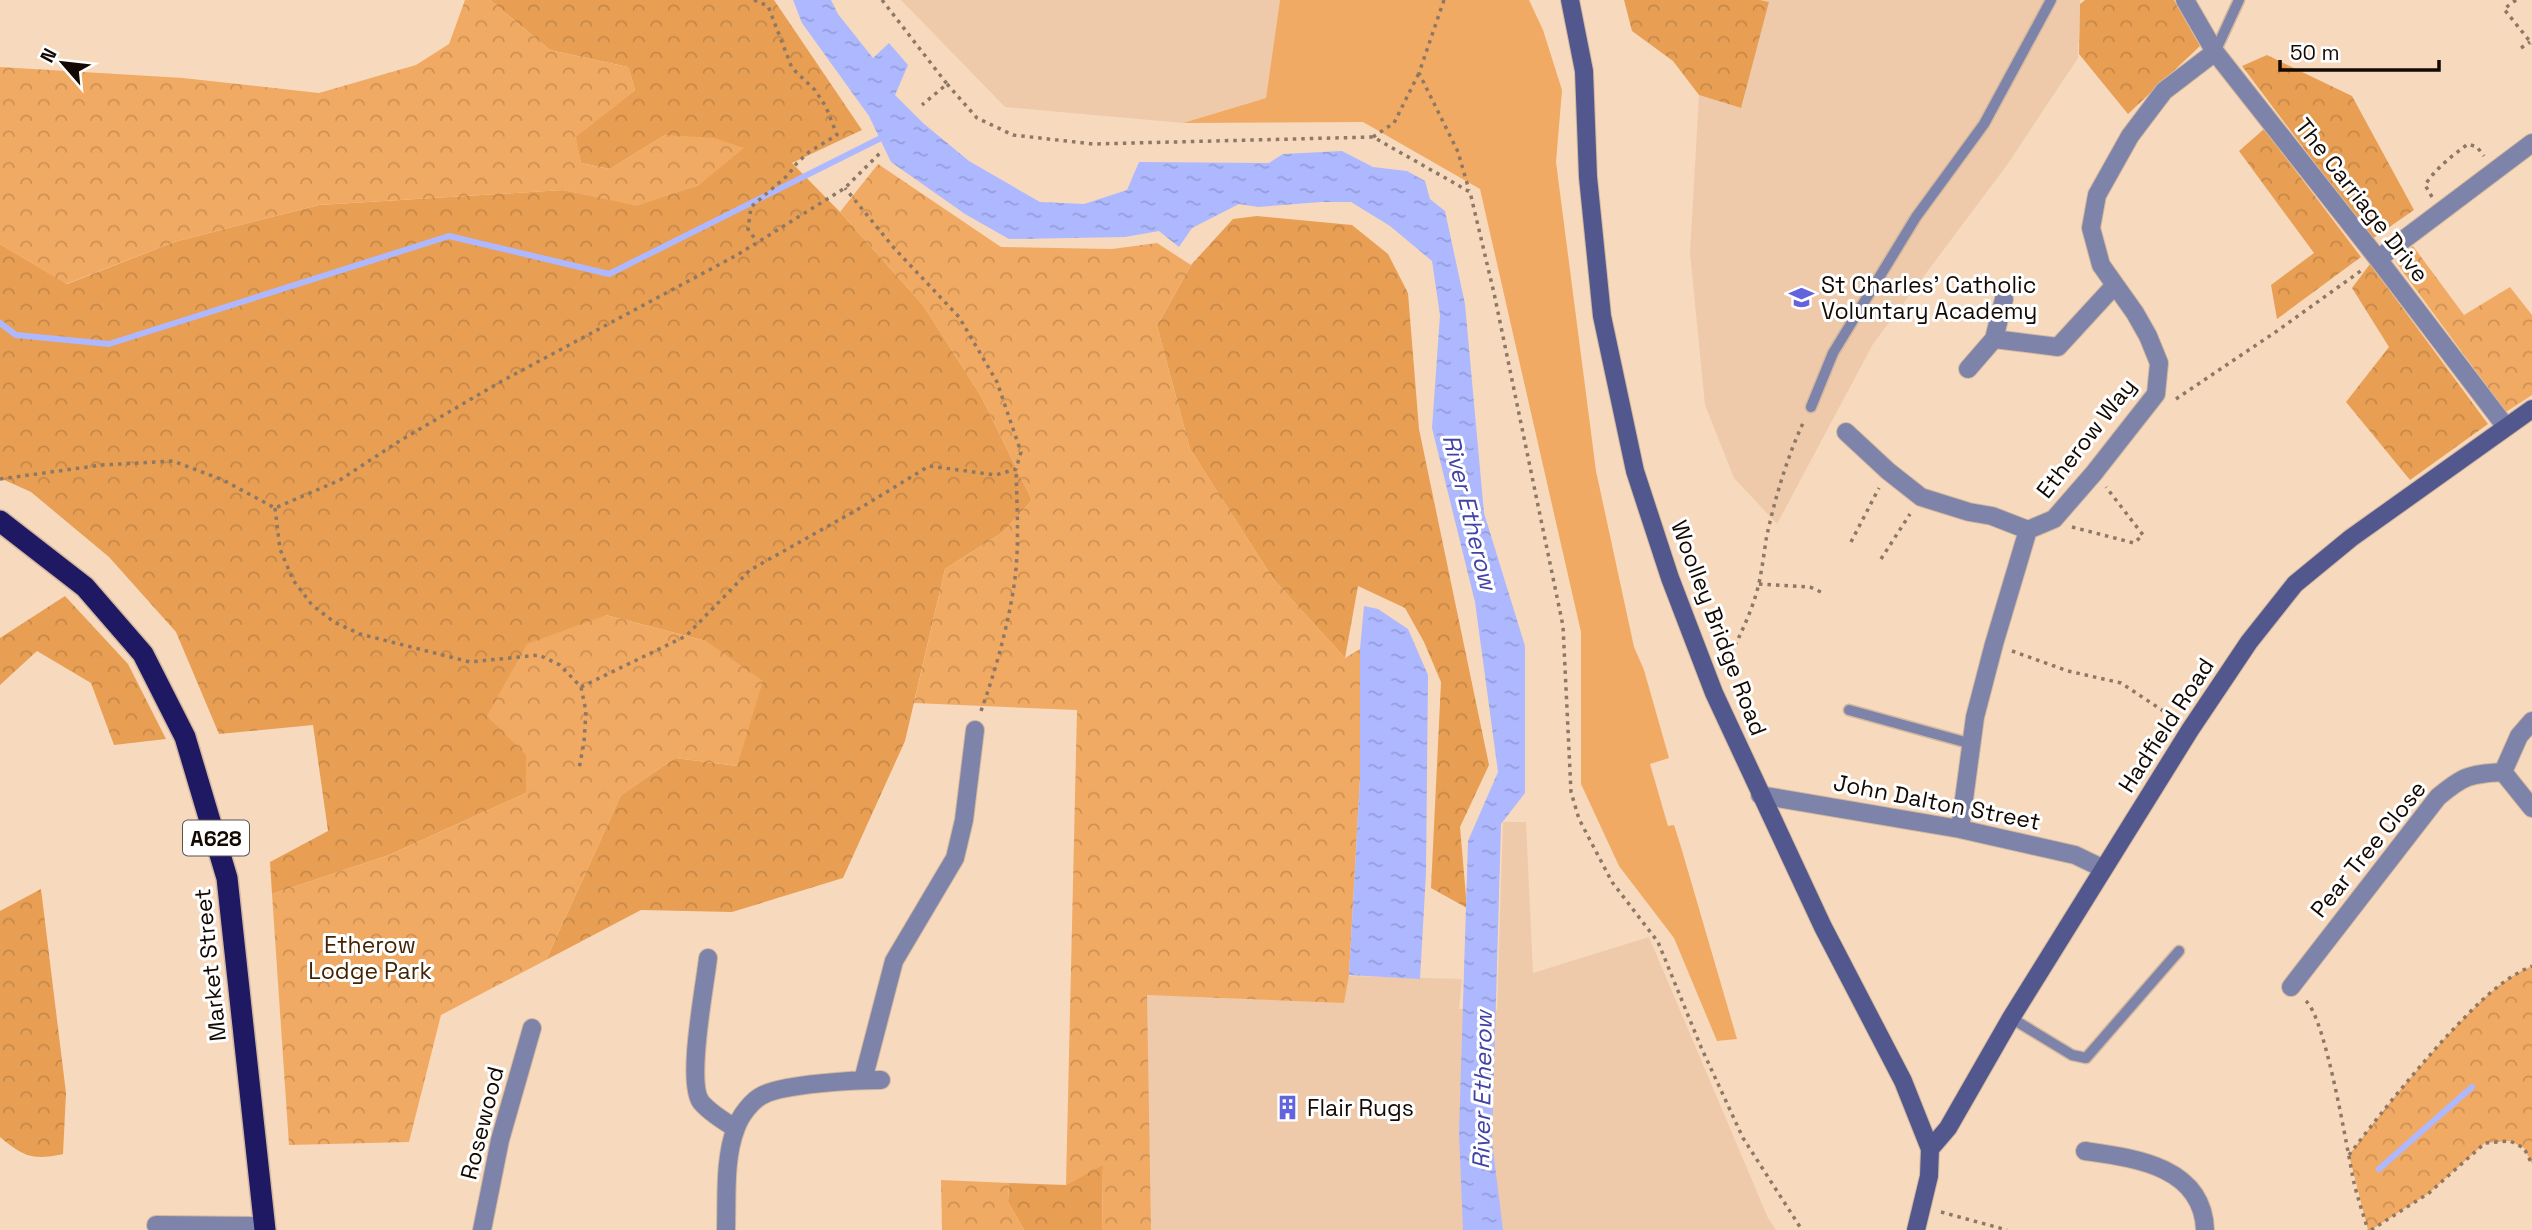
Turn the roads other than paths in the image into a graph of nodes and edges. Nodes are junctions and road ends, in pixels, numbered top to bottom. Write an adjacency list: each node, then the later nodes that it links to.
1 (2051, 0): 12 (lane)
2 (2185, 0): 5 (street, The Carriage Drive)
3 (2239, 0): 5 (lane)
4 (1569, 2): 23 (street, Woolley Bridge Road)
5 (2215, 52): 7 (street, The Carriage Drive); 8 (street, Etherow Way)
6 (2532, 143): 7 (street)
7 (2378, 259): 14 (street, The Carriage Drive)
8 (2115, 285): 10 (street); 17 (street, Etherow Way)
9 (2004, 299): 10 (street)
10 (1994, 339): 11 (street)
11 (1968, 369)
12 (1811, 407)
13 (2532, 409): 14 (street, Hadfield Road)
14 (2505, 427): 26 (street, Hadfield Road)
15 (1846, 432): 17 (street)
16 (0, 521): 36 (highway, Market Street / A628)
17 (2028, 530): 21 (street)
18 (1849, 710): 21 (lane)
19 (2532, 721): 22 (street)
20 (975, 730): 32 (street)
21 (1972, 744): 25 (street)
22 (2503, 772): 24 (street); 29 (street, Pear Tree Close)
23 (1760, 795): 25 (street, John Dalton Street); 33 (street, Woolley Bridge Road)
24 (2532, 808)
25 (1960, 829): 26 (street, John Dalton Street)
26 (2102, 867): 30 (street, Hadfield Road)
27 (2179, 951): 30 (lane)
28 (709, 958): 32 (street)
29 (2291, 987)
30 (2011, 1018): 33 (street, Hadfield Road)
31 (532, 1028): 37 (street, Rosewood)
32 (735, 1128): 38 (street)
33 (1930, 1149): 39 (street, Woolley Bridge Road)
34 (2085, 1152): 40 (street)
35 (156, 1225): 36 (street)
36 (265, 1228)
37 (482, 1230)
38 (726, 1230)
39 (1916, 1230)
40 (2205, 1230)

